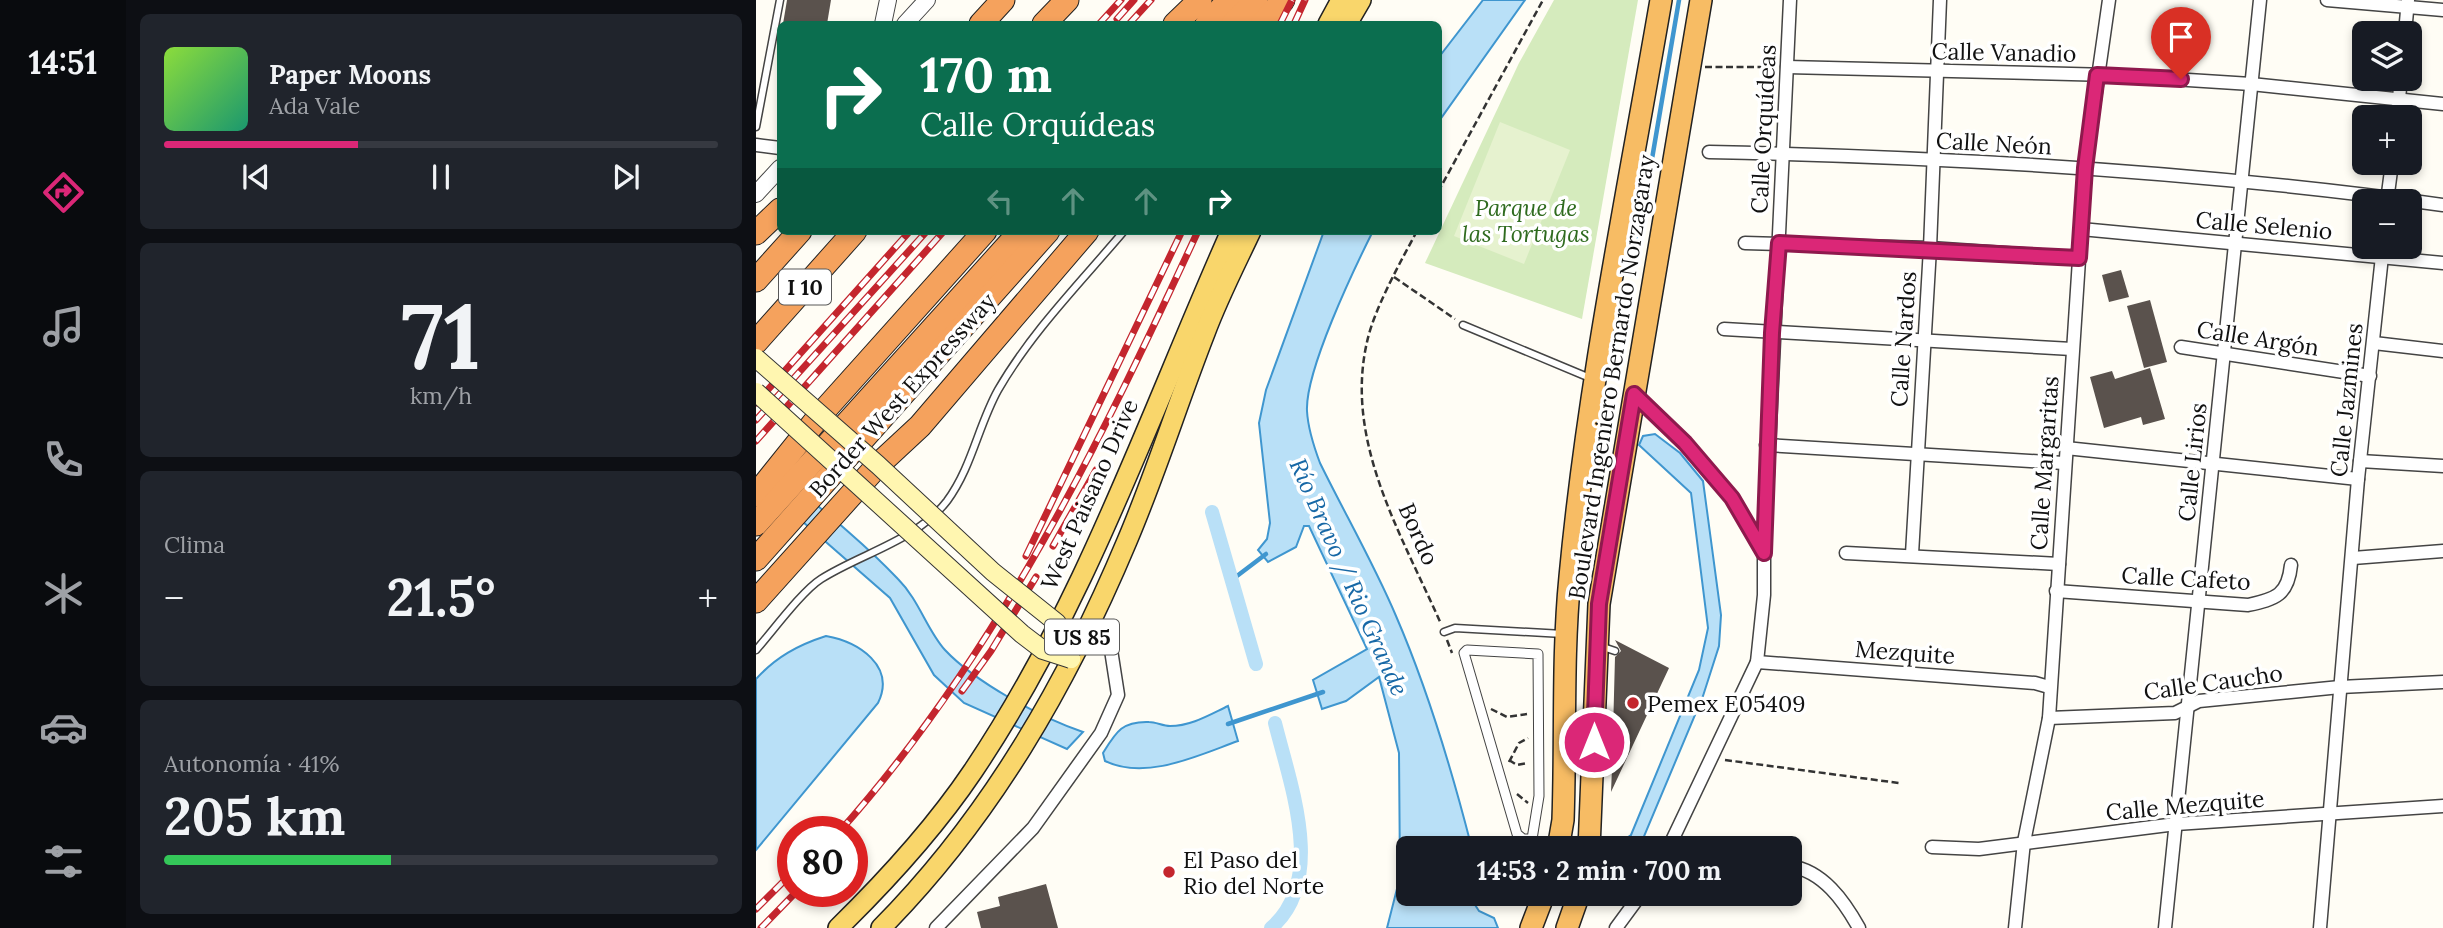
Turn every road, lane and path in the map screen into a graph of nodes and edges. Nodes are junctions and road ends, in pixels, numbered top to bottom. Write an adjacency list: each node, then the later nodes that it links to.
1 (780, 0): 42 (lane)
2 (888, 0): 22 (street)
3 (927, 0): 23 (street)
4 (1003, 0): 24 (highway)
5 (1067, 0): 25 (highway)
6 (1200, 0): 26 (highway)
7 (1229, 0): 27 (highway)
8 (1256, 0): 28 (highway)
9 (1283, 0): 29 (highway)
10 (1341, 0): 30 (main road)
11 (1361, 0): 31 (main road)
12 (1543, 0): 51 (path)
13 (1661, 0): 93 (highway, Boulevard Ingeniero Bernardo Norzagaray)
14 (1701, 0): 33 (highway, Boulevard Ingeniero Bernardo Norzagaray)
15 (1790, 0): 34 (street, Calle Orquídeas)
16 (1940, 0): 35 (street, Calle Nardos)
17 (2109, 0): 36 (street, Calle Margaritas)
18 (2260, 0): 37 (street, Calle Lirios)
19 (2327, 0): 20 (street)
20 (2408, 3): 21 (street); 32 (street)
21 (2443, 10)
22 (884, 21)
23 (908, 21)
24 (984, 21)
25 (1047, 21)
26 (1178, 21)
27 (1210, 21)
28 (1236, 21)
29 (1265, 21)
30 (1330, 21)
31 (1349, 21)
32 (2406, 21)
33 (1688, 67): 34 (path); 95 (highway, Boulevard Ingeniero Bernardo Norzagaray)
34 (1787, 67): 35 (street, Calle Vanadio); 46 (street, Calle Orquídeas)
35 (1938, 72): 36 (street, Calle Vanadio); 47 (street, Calle Nardos)
36 (2097, 75): 37 (street, Calle Vanadio); 48 (street, Calle Margaritas)
37 (2251, 84): 39 (street, Calle Vanadio); 50 (street, Calle Lirios)
38 (2400, 91): 39 (street)
39 (2399, 101): 40 (street, Calle Vanadio); 41 (street)
40 (2443, 104)
41 (2399, 105)
42 (756, 127)
43 (756, 145): 44 (street)
44 (777, 148)
45 (1709, 152): 46 (street, Calle Neón)
46 (1782, 153): 47 (street, Calle Neón); 70 (street, Calle Orquídeas)
47 (1933, 161): 48 (street, Calle Neón); 72 (street, Calle Nardos)
48 (2085, 168): 50 (street, Calle Neón); 57 (street, Calle Margaritas)
49 (777, 172): 52 (street)
50 (2240, 180): 53 (street, Calle Neón); 71 (street, Calle Lirios)
51 (1442, 185)
52 (756, 194)
53 (2352, 194)
54 (2422, 203): 55 (street, Calle Neón)
55 (2443, 205)
56 (777, 213): 58 (highway)
57 (2081, 229): 71 (street, Calle Selenio); 74 (street, Calle Margaritas)
58 (756, 233)
59 (796, 235): 79 (highway, I 10)
60 (851, 235): 85 (highway, I 10)
61 (981, 235): 96 (highway)
62 (1018, 235): 107 (highway, Border West Expressway)
63 (1044, 235): 107 (highway, Border West Expressway)
64 (1084, 235): 104 (highway)
65 (1121, 235): 124 (lane)
66 (1230, 235): 81 (main road, West Paisano Drive / US 85)
67 (1249, 235): 81 (main road, West Paisano Drive / US 85)
68 (1415, 235): 78 (path, Bordo)
69 (1745, 243): 70 (street)
70 (1779, 243): 72 (street); 83 (street, Calle Orquídeas)
71 (2234, 243): 73 (street, Calle Selenio); 90 (street, Calle Lirios)
72 (1930, 248): 74 (street); 84 (street, Calle Nardos)
73 (2352, 249)
74 (2079, 258): 88 (street, Calle Margaritas)
75 (2381, 259): 86 (street, Calle Jazmines)
76 (2422, 259): 77 (street, Calle Selenio)
77 (2443, 263)
78 (1394, 277): 80 (path); 122 (path, Bordo)
79 (756, 280)
80 (1464, 325): 93 (lane)
81 (1198, 326): 121 (main road, West Paisano Drive / US 85); 128 (main road, West Paisano Drive / US 85)
82 (1724, 329): 83 (street)
83 (1772, 333): 84 (street); 98 (street, Calle Orquídeas)
84 (1923, 341): 88 (street); 100 (street, Calle Nardos)
85 (756, 342)
86 (2374, 343): 89 (street); 92 (street, Calle Jazmines)
87 (2181, 347): 90 (street, Calle Argón)
88 (2072, 349): 99 (street, Calle Margaritas)
89 (2443, 351)
90 (2224, 355): 92 (street, Calle Argón); 102 (street, Calle Lirios)
91 (756, 358): 96 (main road, bridge)
92 (2370, 376): 101 (street, Calle Jazmines)
93 (1595, 381): 123 (highway, Boulevard Ingeniero Bernardo Norzagaray)
94 (756, 392): 97 (main road, bridge)
95 (1634, 394): 111 (street); 136 (highway, Boulevard Ingeniero Bernardo Norzagaray)
96 (821, 415): 97 (highway); 104 (main road, bridge)
97 (804, 435): 108 (main road, bridge); 109 (highway)
98 (1766, 445): 100 (street); 111 (street, Calle Orquídeas)
99 (2066, 448): 102 (street); 103 (street, Calle Margaritas)
100 (1917, 452): 103 (street); 113 (street, Calle Nardos)
101 (2360, 461): 105 (street); 106 (street, Calle Jazmines)
102 (2213, 462): 106 (street); 120 (street, Calle Lirios)
103 (2064, 463): 116 (street, Calle Margaritas)
104 (878, 465): 108 (highway); 121 (main road, bridge)
105 (2443, 466)
106 (2358, 479): 114 (street, Calle Jazmines)
107 (812, 480): 109 (highway, Border West Expressway); 115 (highway, Border West Expressway)
108 (860, 486): 119 (highway); 125 (main road, bridge)
109 (759, 511)
110 (2443, 551): 114 (street)
111 (1764, 553): 129 (street, Calle Orquídeas)
112 (1846, 553): 113 (street)
113 (1912, 554): 116 (street)
114 (2353, 558): 133 (street)
115 (756, 559)
116 (2059, 565): 118 (street, Calle Margaritas)
117 (2291, 565): 120 (street, Calle Cafeto)
118 (2056, 591): 120 (street, Calle Cafeto); 132 (street, Calle Margaritas)
119 (756, 601)
120 (2198, 601): 138 (street, Calle Lirios)
121 (1057, 623): 125 (main road, West Paisano Drive / US 85); 128 (main road, bridge)
122 (1444, 632): 123 (lane); 130 (path, Bordo)
123 (1565, 634): 134 (highway, Boulevard Ingeniero Bernardo Norzagaray)
124 (756, 650)
125 (1042, 650): 128 (main road, bridge); 162 (main road, West Paisano Drive / US 85)
126 (1111, 650): 164 (street)
127 (1466, 650): 127 (street)
128 (1070, 659): 163 (main road, West Paisano Drive / US 85)
129 (1757, 662): 132 (street, Mezquite); 143 (street, Calle Orquídeas)
130 (1456, 663)
131 (2443, 682): 133 (street, Calle Caucho)
132 (2049, 687): 139 (street, Calle Margaritas)
133 (2340, 687): 138 (street, Calle Caucho); 151 (street)
134 (1565, 701): 136 (highway); 153 (highway, Boulevard Ingeniero Bernardo Norzagaray)
135 (1486, 702): 137 (path)
136 (1594, 703): 154 (highway, Boulevard Ingeniero Bernardo Norzagaray)
137 (1536, 708)
138 (2187, 708): 139 (street, Calle Caucho); 152 (street, Calle Lirios)
139 (2049, 718): 156 (street, Calle Margaritas)
140 (1536, 736): 141 (path)
141 (1524, 740): 142 (path); 144 (path)
142 (1529, 745)
143 (1713, 758): 147 (path); 155 (street, Calle Orquídeas)
144 (1509, 760): 145 (path); 146 (path)
145 (1532, 760)
146 (1508, 772)
147 (1899, 783)
148 (1515, 791): 149 (path)
149 (1528, 803)
150 (2443, 806): 151 (street, Calle Mezquite)
151 (2331, 814): 152 (street, Calle Mezquite); 171 (street)
152 (2176, 824): 156 (street, Calle Mezquite); 170 (street, Calle Lirios)
153 (1560, 836)
154 (1591, 836)
155 (1674, 836)
156 (2024, 842): 157 (street, Calle Mezquite); 169 (street, Calle Margaritas)
157 (1932, 847)
158 (1802, 869): 168 (street)
159 (1539, 906): 165 (highway)
160 (1575, 906): 166 (highway)
161 (1632, 906): 167 (street)
162 (838, 928)
163 (881, 928)
164 (936, 928)
165 (1531, 928)
166 (1567, 928)
167 (1616, 928)
168 (1859, 928)
169 (2015, 928)
170 (2165, 928)
171 (2320, 928)

